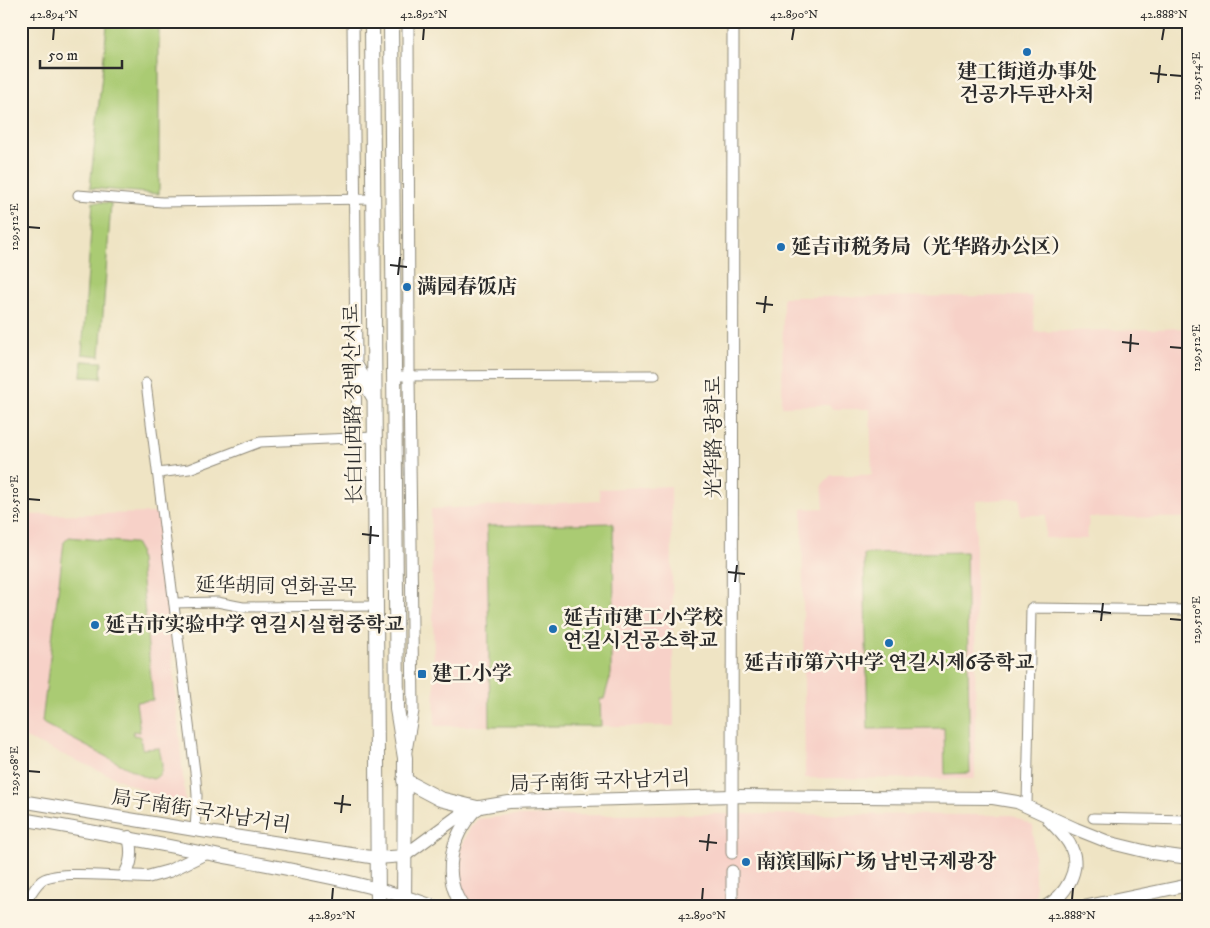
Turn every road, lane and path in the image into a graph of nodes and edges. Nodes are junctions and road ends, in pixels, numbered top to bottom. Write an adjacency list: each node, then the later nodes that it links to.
1 (353, 21): 7 (street, 长白山西路 장백산서로)
2 (372, 21): 8 (main road, 长白山西路 장백산서로)
3 (391, 21): 11 (main road, 长白山西路 장백산서로)
4 (408, 21): 12 (street, 长白山西路 장백산서로)
5 (733, 21): 23 (street, 光华路 광화로)
6 (78, 195): 7 (street)
7 (354, 199): 8 (street); 9 (street, 长白山西路 장백산서로)
8 (373, 199): 14 (main road, 长白山西路 장백산서로)
9 (356, 366): 14 (main road); 16 (street)
10 (656, 375): 12 (street)
11 (394, 376): 12 (street); 21 (main road, 长白山西路 장백산서로)
12 (409, 376): 21 (street, 长白山西路 장백산서로)
13 (146, 383): 17 (street)
14 (374, 396): 15 (main road, 长白山西路 장백산서로)
15 (374, 437): 16 (street); 19 (main road, 长白山西路 장백산서로)
16 (357, 438): 17 (street)
17 (158, 473): 18 (street)
18 (174, 603): 19 (street, 延华胡同 연화골목); 31 (street)
19 (376, 606): 36 (main road, 长白山西路 장백산서로)
20 (1189, 610): 25 (street)
21 (405, 758): 22 (main road, 长白山西路 장백산서로)
22 (404, 780): 26 (main road); 35 (main road, 长白山西路 장백산서로)
23 (732, 796): 25 (main road, 局子南街 국자남거리); 26 (main road, 局子南街 국자남거리); 34 (street, 光华路 광화로)
24 (21, 801): 31 (main road, 局子南街 국자남거리)
25 (1027, 806): 27 (main road, 局子南街 국자남거리)
26 (477, 808): 35 (main road, 局子南街 국자남거리); 46 (main road)
27 (1044, 815): 37 (main road, 局子南街 국자남거리); 48 (main road)
28 (1093, 818): 30 (street)
29 (21, 819): 32 (main road, 局子南街 국자남거리)
30 (1189, 820)
31 (195, 830): 36 (main road, 局子南街 국자남거리)
32 (129, 837): 33 (main road, 局子南街 국자남거리); 39 (main road)
33 (206, 853): 39 (main road); 41 (main road, 局子南街 국자남거리)
34 (732, 853)
35 (404, 856): 36 (main road, 局子南街 국자남거리); 42 (main road, 长白山西路 장백산서로)
36 (376, 858): 41 (main road, 长白山西路 장백산서로)
37 (1189, 858)
38 (732, 871): 47 (street)
39 (124, 876): 43 (street)
40 (1189, 885): 49 (main road)
41 (378, 888): 42 (main road, 局子南街 국자남거리); 44 (main road, 长白山西路 장백산서로)
42 (404, 901): 45 (main road, 局子南街 국자남거리)
43 (23, 907)
44 (378, 907)
45 (436, 907)
46 (463, 907)
47 (732, 907)
48 (1045, 907)
49 (1083, 907)

